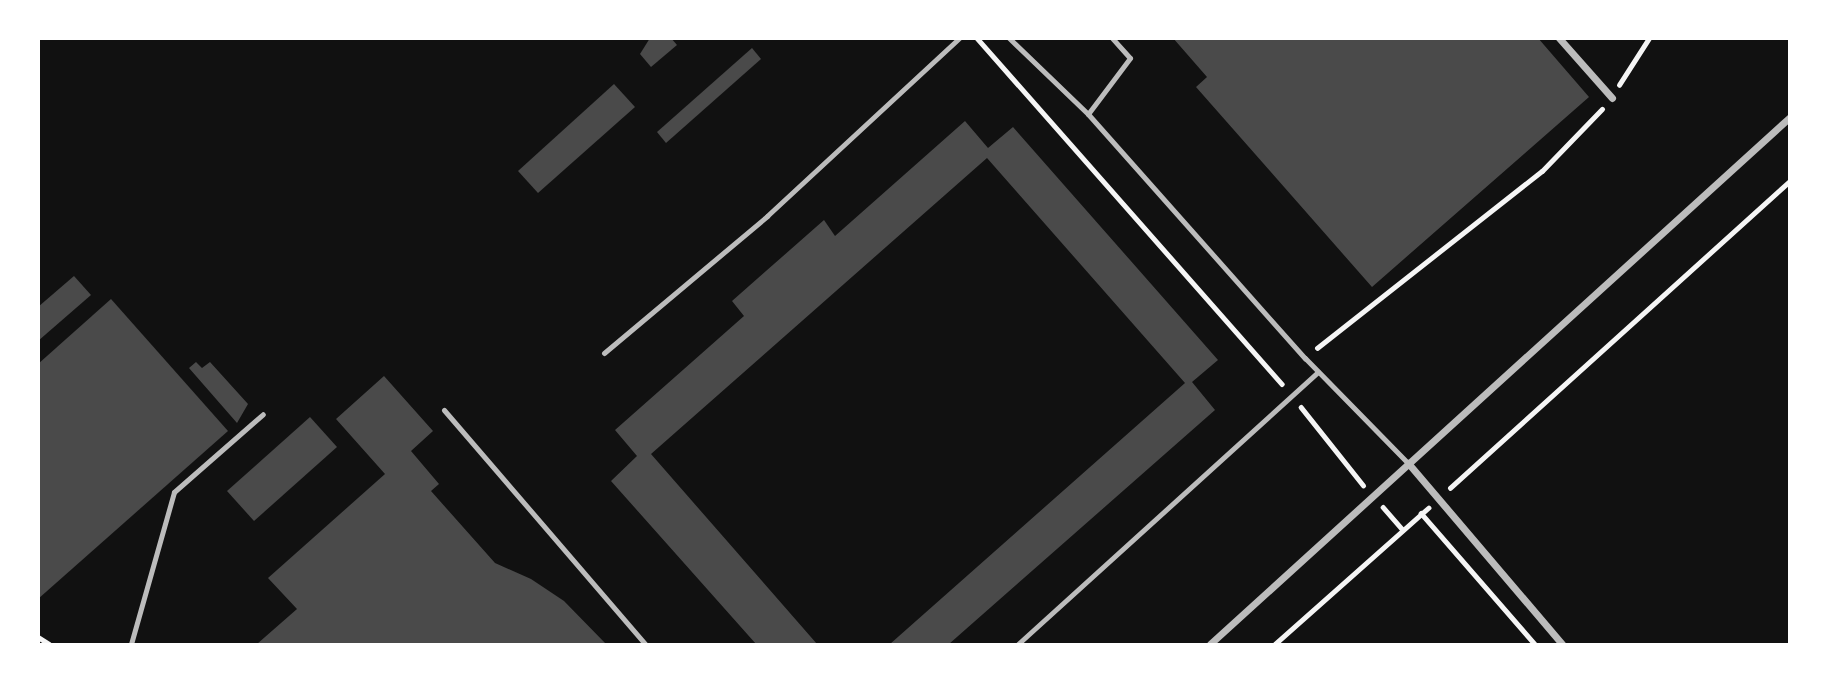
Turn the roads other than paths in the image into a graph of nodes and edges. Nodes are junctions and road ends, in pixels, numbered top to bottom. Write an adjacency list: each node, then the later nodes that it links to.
1 (959, 38): 8 (lane)
2 (1009, 38): 6 (lane)
3 (1112, 38): 6 (lane)
4 (1559, 38): 5 (street)
5 (1612, 98)
6 (1088, 114): 9 (lane)
7 (1790, 117): 12 (street)
8 (604, 353)
9 (1318, 372): 12 (lane); 15 (lane)
10 (444, 410): 14 (lane)
11 (263, 414): 13 (lane)
12 (1408, 463): 16 (street); 17 (street)
13 (131, 645)
14 (645, 645)
15 (1018, 645)
16 (1210, 645)
17 (1562, 645)

